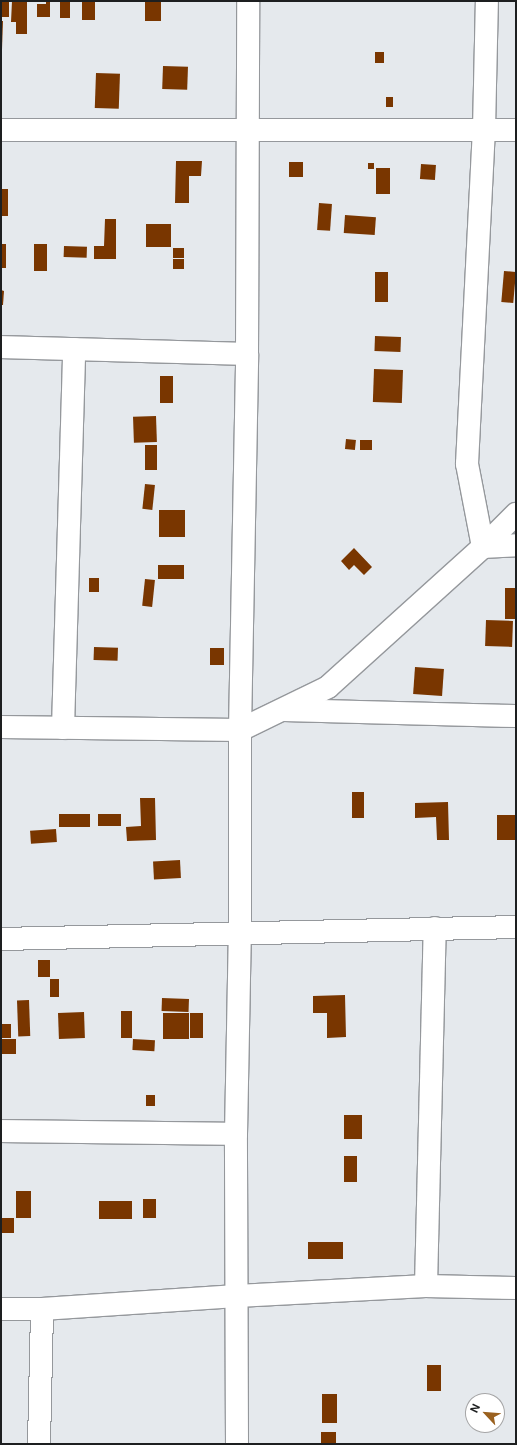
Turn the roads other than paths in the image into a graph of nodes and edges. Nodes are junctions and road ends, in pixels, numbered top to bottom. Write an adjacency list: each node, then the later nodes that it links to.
1 (248, 1): 6 (street)
2 (487, 1): 4 (street)
3 (1, 130): 6 (street)
4 (484, 130): 5 (street); 6 (street); 12 (street)
5 (516, 130)
6 (249, 131): 9 (street)
7 (1, 347): 8 (street)
8 (74, 349): 9 (street); 16 (street)
9 (247, 354): 17 (street)
10 (516, 514): 12 (street)
11 (516, 545): 12 (street)
12 (483, 547): 13 (street)
13 (281, 710): 14 (street); 17 (street)
14 (516, 716)
15 (1, 727): 16 (street)
16 (63, 728): 17 (street)
17 (240, 730): 20 (street)
18 (516, 927): 19 (street)
19 (435, 928): 20 (street); 24 (street)
20 (240, 934): 21 (street); 23 (street)
21 (1, 939)
22 (1, 1131): 23 (street)
23 (236, 1134): 26 (street)
24 (426, 1286): 25 (street); 26 (street)
25 (516, 1288)
26 (237, 1296): 28 (street); 30 (street)
27 (1, 1309): 28 (street)
28 (42, 1309): 29 (street)
29 (39, 1444)
30 (237, 1444)

